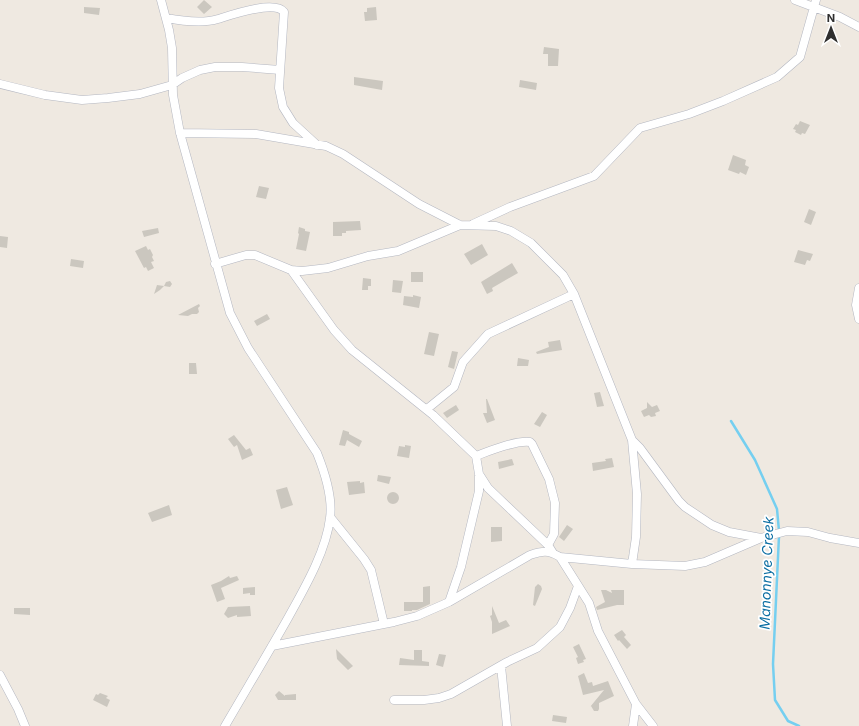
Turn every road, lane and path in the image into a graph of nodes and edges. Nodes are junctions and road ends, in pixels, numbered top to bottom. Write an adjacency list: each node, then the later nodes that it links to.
1 (160, 0): 4 (street)
2 (796, 0): 3 (street)
3 (814, 3): 5 (street); 12 (street)
4 (166, 18): 6 (street); 8 (street)
5 (859, 27)
6 (280, 70): 8 (street); 10 (street)
7 (0, 84): 8 (street)
8 (172, 85): 9 (street)
9 (180, 133): 10 (street); 13 (street)
10 (318, 145): 11 (street)
11 (460, 225): 12 (street); 14 (street)
12 (469, 225): 16 (street)
13 (216, 264): 14 (street); 22 (street)
14 (290, 270): 18 (street)
15 (859, 288): 17 (street)
16 (574, 294): 18 (street); 19 (street)
17 (859, 319)
18 (426, 409): 20 (street)
19 (632, 440): 23 (street); 27 (street)
20 (476, 456): 21 (street); 25 (street)
21 (479, 474): 25 (street); 29 (street)
22 (331, 518): 30 (street); 31 (street)
23 (761, 538): 24 (street); 27 (street)
24 (859, 543)
25 (548, 545): 26 (street)
26 (557, 555): 27 (street); 28 (street); 29 (street)
27 (632, 564)
28 (578, 586): 32 (street); 35 (street)
29 (449, 602): 30 (street)
30 (384, 624): 31 (street)
31 (272, 646): 37 (street)
32 (502, 666): 34 (street); 38 (street)
33 (0, 675): 36 (street)
34 (394, 700)
35 (636, 704): 39 (street); 40 (street)
36 (25, 726)
37 (225, 726)
38 (507, 726)
39 (633, 726)
40 (653, 726)

